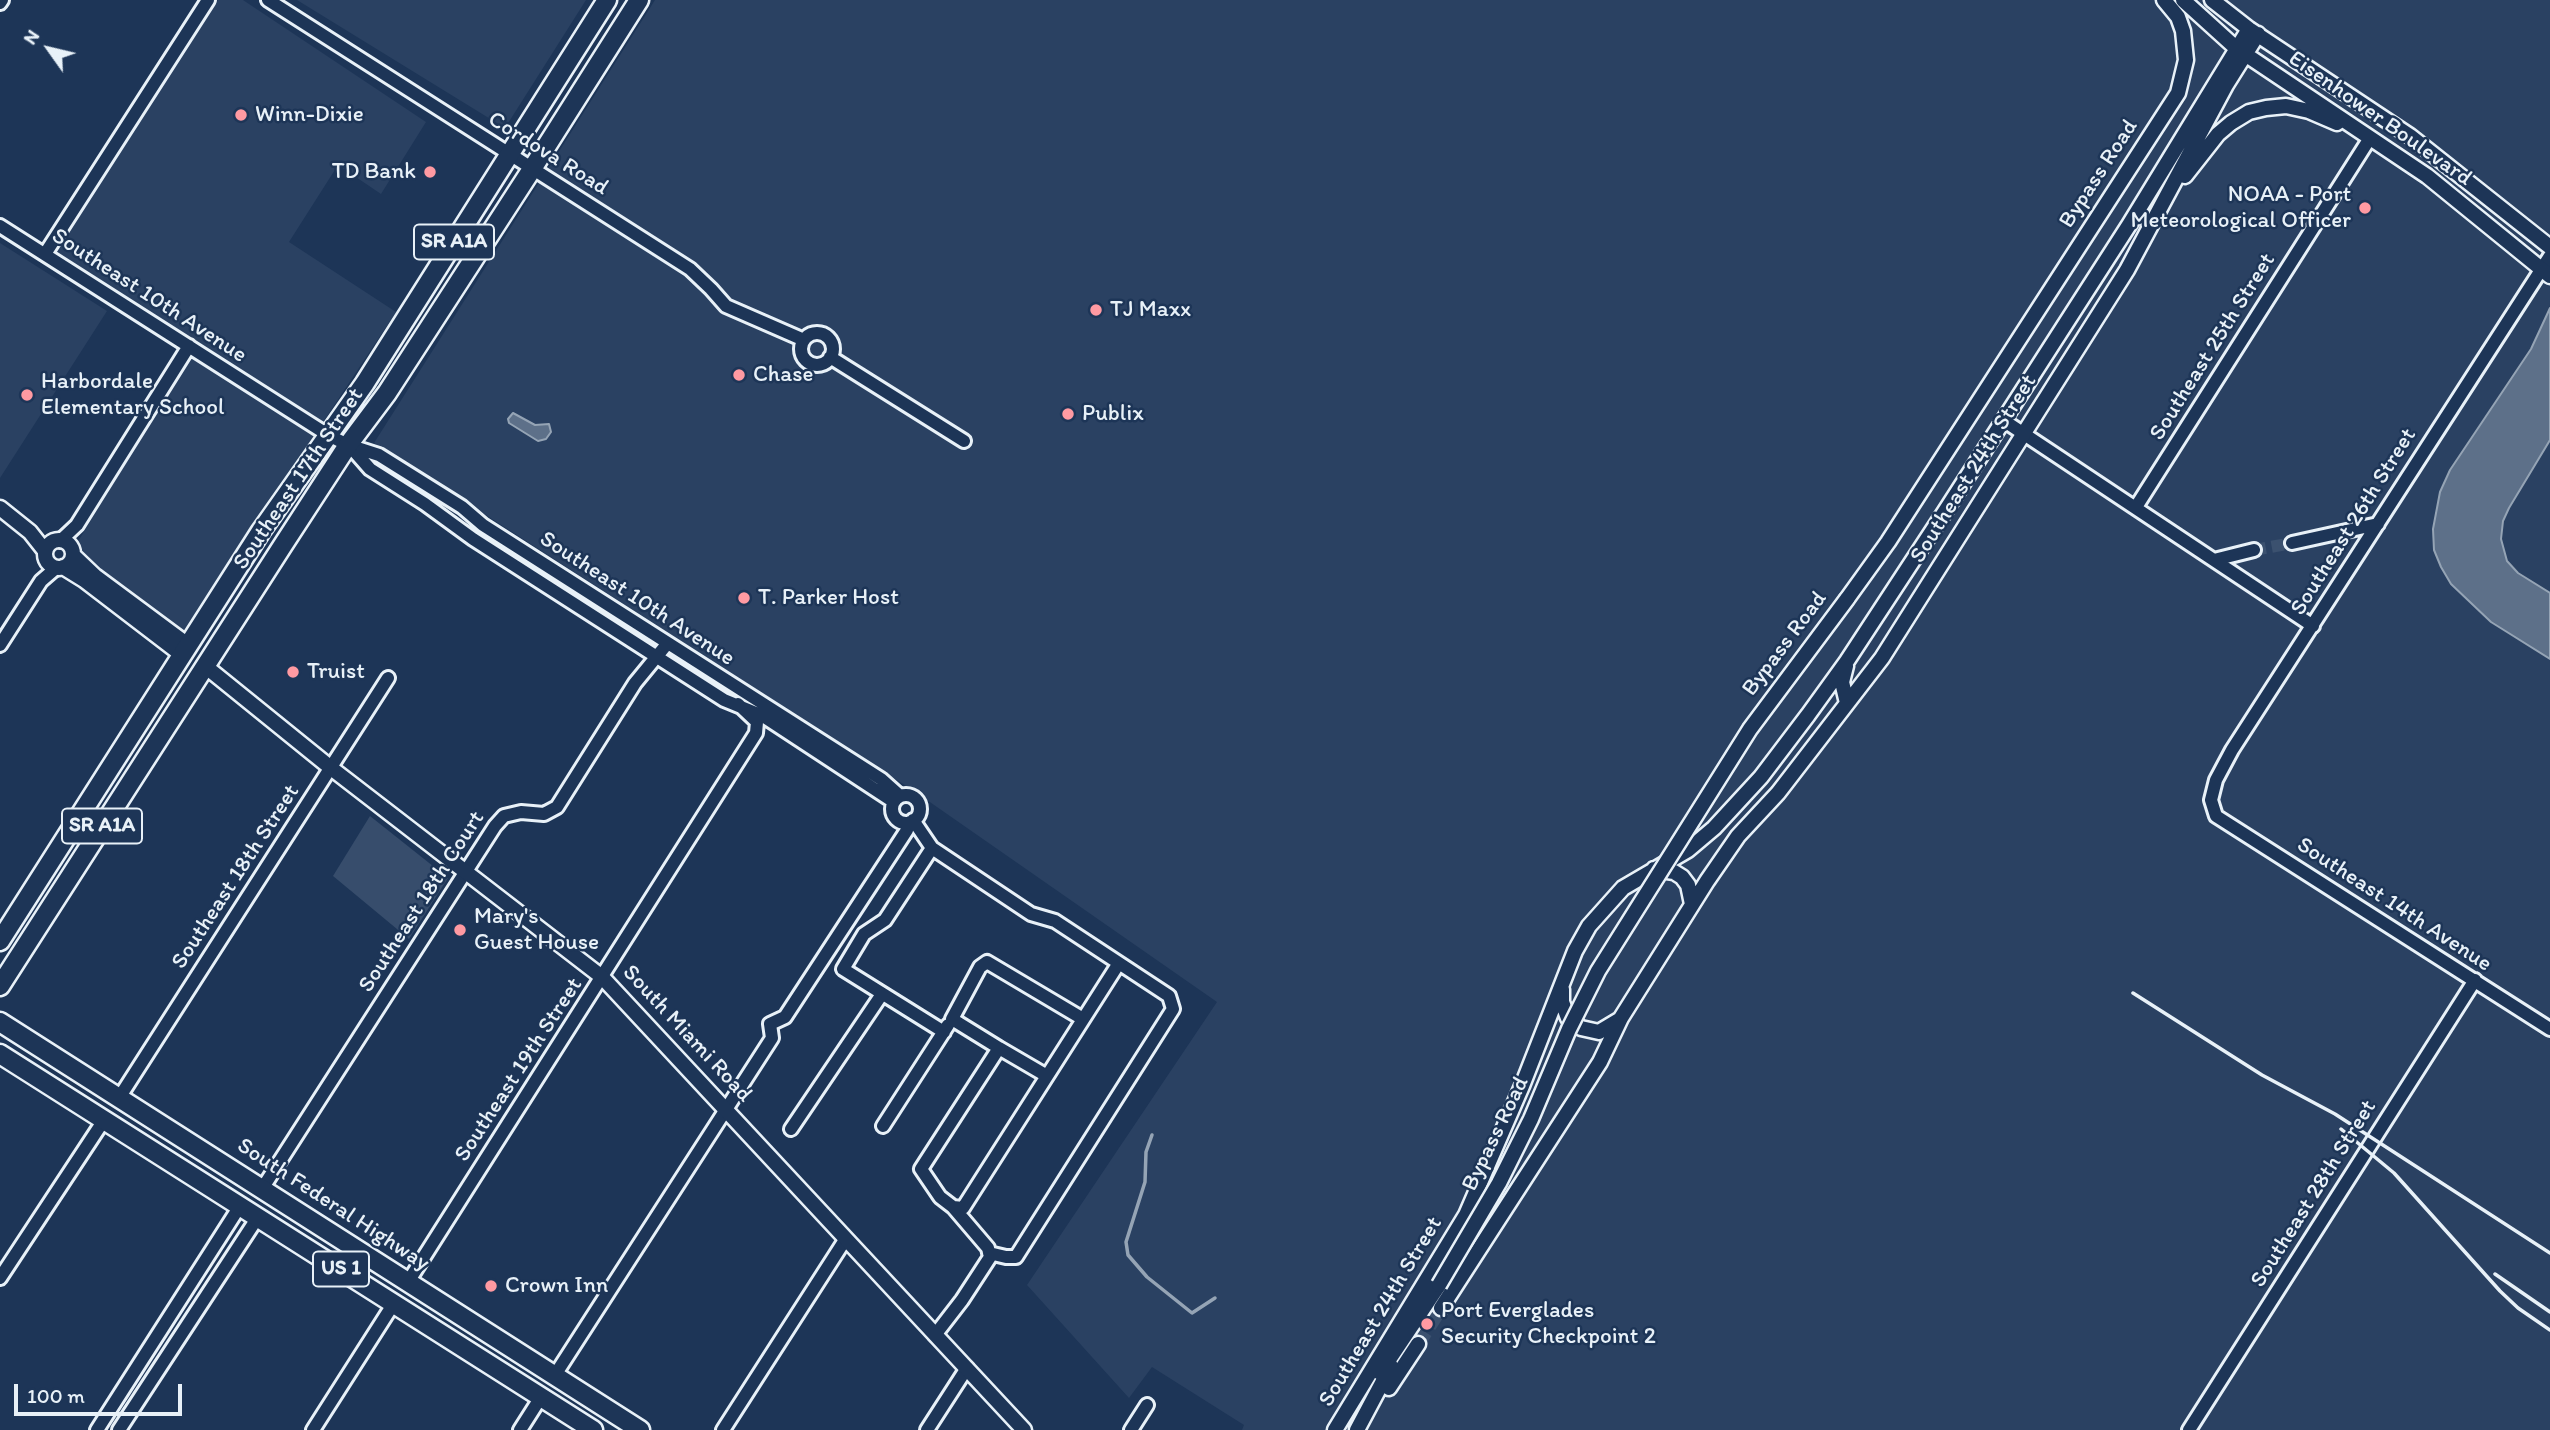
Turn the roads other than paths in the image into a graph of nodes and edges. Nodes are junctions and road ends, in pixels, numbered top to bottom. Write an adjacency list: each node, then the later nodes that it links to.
1 (208, 0): 17 (street)
2 (268, 0): 8 (street, Cordova Road)
3 (607, 0): 12 (main road, Southeast 17th Street / SR A1A)
4 (2164, 0): 95 (street, Bypass Road, bridge)
5 (2183, 0): 10 (street, Eisenhower Boulevard)
6 (2212, 0): 9 (street, Eisenhower Boulevard)
7 (635, 3): 13 (main road, Southeast 17th Street / SR A1A)
8 (286, 5): 12 (street, Cordova Road)
9 (2253, 32): 10 (street, Southeast 24th Street); 16 (street, Eisenhower Boulevard)
10 (2241, 51): 11 (street, Eisenhower Boulevard); 14 (street, Southeast 24th Street); 20 (street, Southeast 24th Street)
11 (2370, 138): 14 (street); 19 (street, Eisenhower Boulevard); 30 (street, Southeast 25th Street)
12 (509, 155): 13 (street, Cordova Road); 27 (main road, Southeast 17th Street / SR A1A)
13 (532, 169): 22 (street, Cordova Road); 29 (main road, Southeast 17th Street / SR A1A)
14 (2154, 219): 21 (street, Southeast 24th Street)
15 (0, 226): 17 (street, Southeast 10th Avenue)
16 (2550, 247)
17 (45, 254): 23 (street, Southeast 10th Avenue)
18 (2550, 256): 19 (street, Southeast 26th Street)
19 (2545, 272): 33 (street, Southeast 26th Street)
20 (2070, 314): 21 (street); 25 (street, Southeast 24th Street)
21 (2091, 327): 26 (street, Southeast 24th Street)
22 (804, 340): 24 (street); 24 (street)
23 (189, 346): 27 (street, Southeast 10th Avenue); 37 (street)
24 (830, 357): 28 (street)
25 (2003, 420): 26 (street); 32 (street, Southeast 24th Street)
26 (2024, 434): 30 (street); 34 (street, Southeast 24th Street)
27 (328, 435): 29 (street, Southeast 10th Avenue); 41 (main road, Southeast 17th Street / SR A1A)
28 (964, 441)
29 (348, 445): 39 (street, Southeast 10th Avenue); 40 (street, Southeast 10th Avenue); 48 (main road, Southeast 17th Street / SR A1A)
30 (2136, 507): 38 (street)
31 (0, 508): 37 (street)
32 (1944, 513): 34 (street); 47 (street, Southeast 24th Street)
33 (2378, 523): 35 (street); 42 (street, Southeast 26th Street)
34 (1965, 527): 50 (street, Southeast 24th Street)
35 (2292, 542)
36 (2254, 550): 38 (street)
37 (58, 554): 44 (street); 45 (street)
38 (2214, 560): 42 (street)
39 (597, 599): 40 (street); 43 (street, Southeast 10th Avenue)
40 (588, 613): 46 (street, Southeast 10th Avenue)
41 (204, 620): 45 (main road, Southeast 17th Street / SR A1A); 48 (main road)
42 (2313, 626): 56 (street, Southeast 26th Street)
43 (667, 644): 46 (street, Southeast 18th Court); 55 (street, Southeast 10th Avenue)
44 (0, 645)
45 (185, 650): 62 (main road, Southeast 17th Street / SR A1A)
46 (656, 657): 51 (street, Southeast 10th Avenue); 60 (street, Southeast 18th Court)
47 (1847, 661): 50 (street); 52 (street, Southeast 24th Street)
48 (205, 666): 54 (street, South Miami Road); 67 (main road, Southeast 17th Street / SR A1A)
49 (388, 678): 54 (street, Southeast 18th Street)
50 (1847, 703): 53 (street, Southeast 24th Street)
51 (738, 704): 55 (street, Southeast 10th Avenue); 64 (street, Southeast 19th Street)
52 (1808, 715): 53 (street); 59 (street, Southeast 24th Street)
53 (1808, 753): 61 (street, Southeast 24th Street)
54 (331, 768): 60 (street, South Miami Road); 78 (street, Southeast 18th Street)
55 (897, 799): 57 (street, Southeast 10th Avenue); 57 (street, Southeast 10th Avenue)
56 (2216, 816): 65 (street, Southeast 14th Avenue)
57 (911, 821): 58 (street, Southeast 10th Avenue); 79 (street)
58 (932, 848): 63 (street, Southeast 10th Avenue); 68 (street)
59 (1653, 869): 61 (street); 66 (street, Southeast 24th Street)
60 (465, 872): 64 (street, South Miami Road); 83 (street, Southeast 18th Court)
61 (1692, 904): 69 (street, Southeast 24th Street)
62 (0, 941)
63 (1119, 963): 71 (street); 90 (street, Southeast 10th Avenue)
64 (602, 977): 79 (street, South Miami Road); 92 (street, Southeast 19th Street)
65 (2474, 981): 73 (street, Southeast 14th Avenue); 117 (street, Southeast 28th Street)
66 (1562, 984): 69 (street); 104 (street, Southeast 24th Street)
67 (0, 986)
68 (882, 994): 74 (street); 82 (street)
69 (1621, 1018): 94 (street, Southeast 24th Street)
70 (952, 1019): 71 (street); 74 (street); 75 (street)
71 (1083, 1019): 77 (street)
72 (0, 1022): 78 (main road, South Federal Highway / US 1)
73 (2550, 1029)
74 (944, 1032): 81 (street)
75 (999, 1048): 77 (street); 87 (street)
76 (0, 1054): 80 (main road, US 1)
77 (1047, 1076): 87 (street)
78 (118, 1098): 83 (main road, South Federal Highway / US 1)
79 (727, 1108): 89 (street, South Miami Road); 99 (street)
80 (104, 1120): 84 (main road, US 1); 91 (street)
81 (883, 1126)
82 (791, 1129)
83 (262, 1189): 84 (main road); 85 (main road, South Federal Highway / US 1)
84 (217, 1191): 86 (main road, US 1)
85 (288, 1205): 86 (main road); 92 (main road, South Federal Highway / US 1)
86 (240, 1206): 88 (main road, US 1); 105 (street)
87 (953, 1207): 90 (street)
88 (258, 1217): 93 (main road, US 1); 106 (street)
89 (845, 1240): 96 (street, South Miami Road); 111 (street)
90 (989, 1253): 96 (street)
91 (0, 1278)
92 (408, 1282): 99 (main road, South Federal Highway / US 1)
93 (394, 1303): 100 (main road, US 1); 107 (street)
94 (1441, 1308)
95 (1412, 1328): 104 (street, Bypass Road); 116 (street, Bypass Road)
96 (935, 1335): 98 (street, South Miami Road)
97 (1418, 1344): 116 (street, Southeast 24th Street)
98 (967, 1368): 112 (street); 113 (street, South Miami Road)
99 (555, 1376): 100 (main road); 101 (main road, South Federal Highway / US 1)
100 (508, 1377): 102 (main road, US 1)
101 (580, 1392): 102 (main road); 110 (main road, South Federal Highway / US 1)
102 (541, 1397): 108 (street); 109 (main road, US 1)
103 (1147, 1405): 114 (street)
104 (1346, 1414): 115 (street, Southeast 24th Street)
105 (97, 1430)
106 (119, 1430)
107 (313, 1430)
108 (520, 1430)
109 (593, 1430)
110 (640, 1430)
111 (723, 1430)
112 (927, 1430)
113 (1024, 1430)
114 (1131, 1430)
115 (1335, 1430)
116 (1359, 1430)
117 (2189, 1430)

